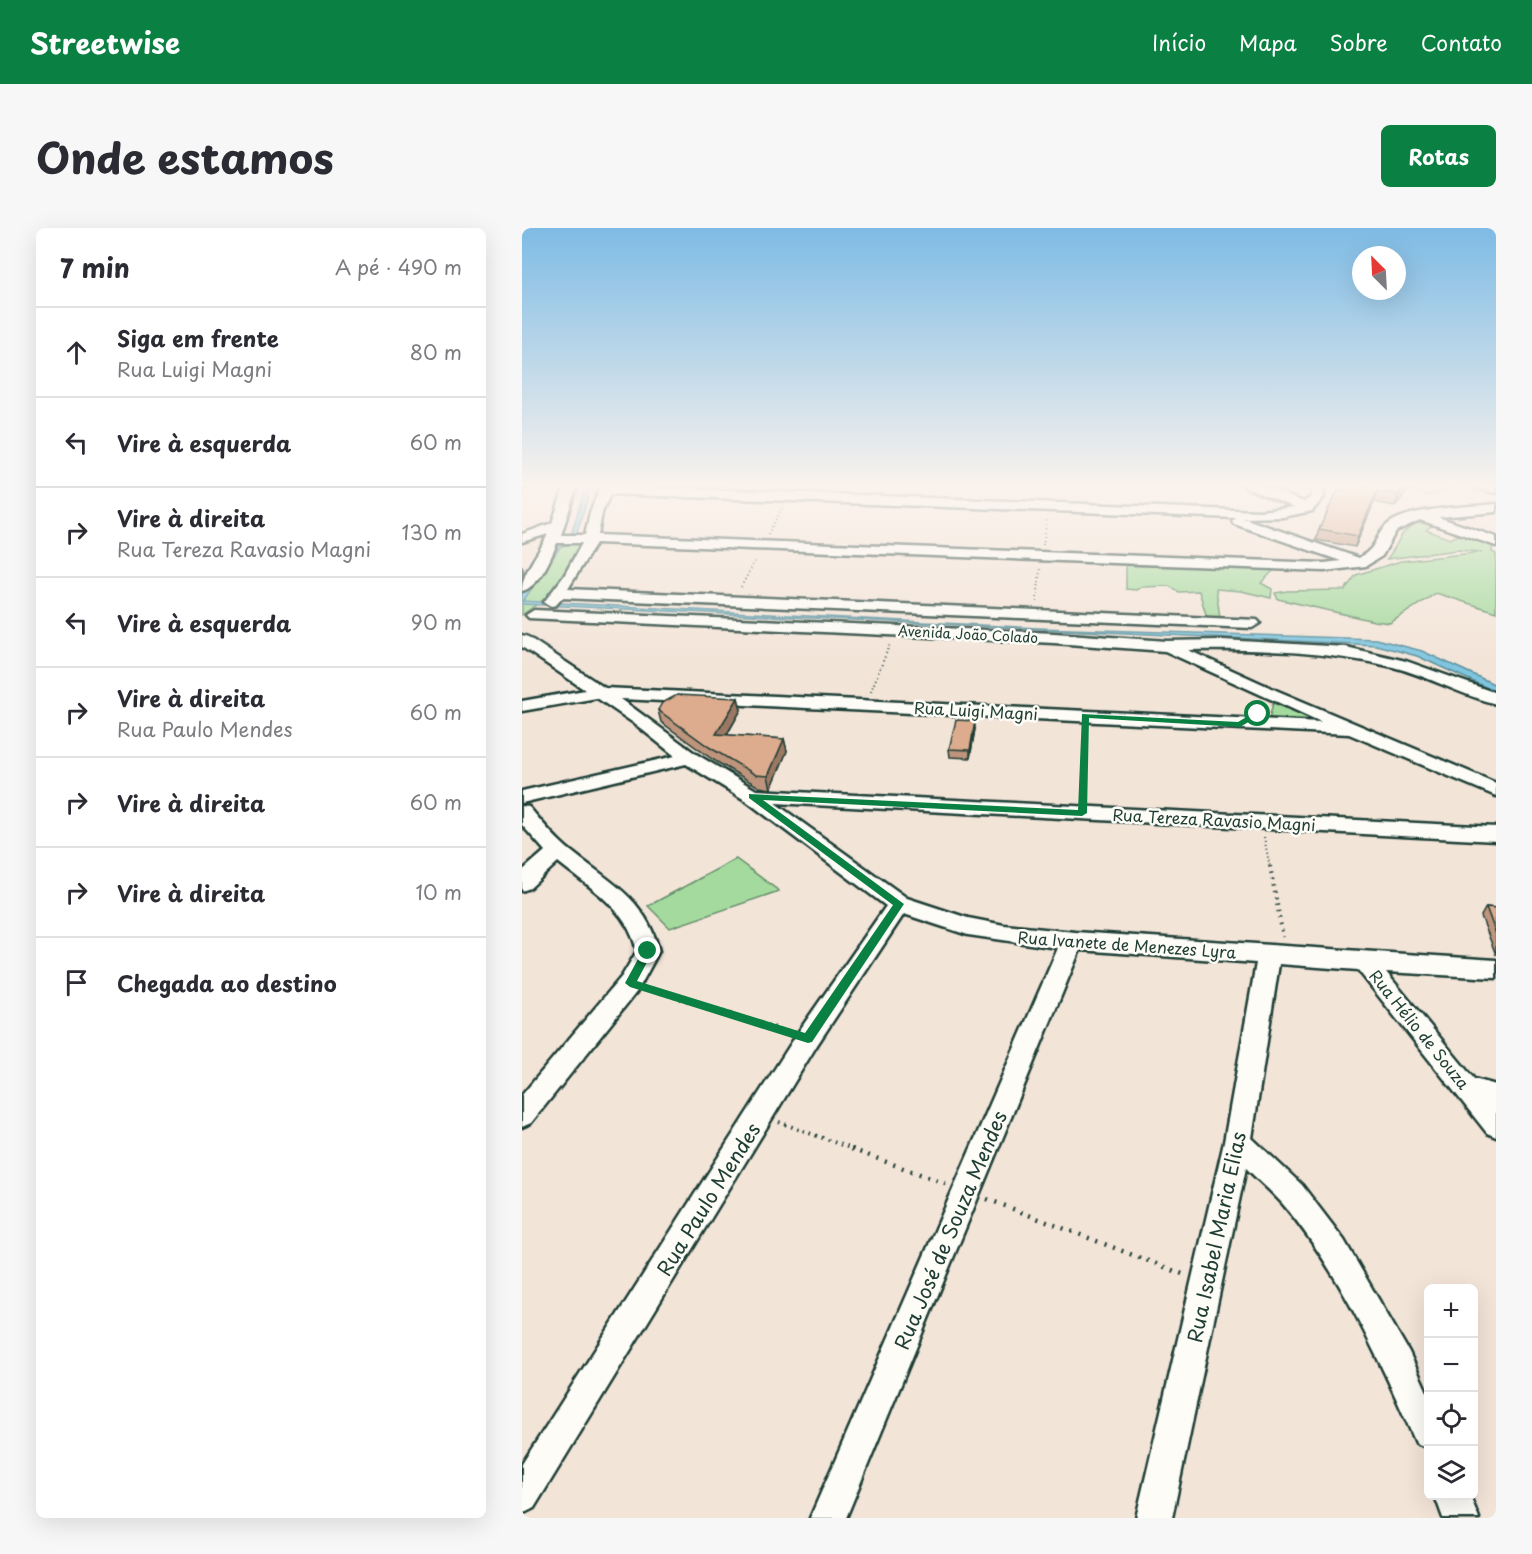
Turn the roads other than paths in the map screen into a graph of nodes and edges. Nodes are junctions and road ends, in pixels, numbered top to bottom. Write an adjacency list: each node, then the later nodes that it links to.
1 (549, 545): 7 (street)
2 (587, 545): 8 (street)
3 (724, 545): 6 (street)
4 (1309, 545): 6 (street)
5 (1381, 545): 6 (street)
6 (1361, 563)
7 (522, 587)
8 (559, 593): 9 (street); 10 (street, Avenida João Colado)
9 (528, 618): 12 (street, Avenida João Colado)
10 (1252, 623)
11 (522, 640): 13 (street, Rua Ivanete de Menezes Lyra)
12 (1167, 646): 14 (street); 16 (street, Avenida João Colado)
13 (599, 693): 15 (street, Rua Luigi Magni); 17 (street, Rua Luigi Magni); 18 (street, Rua Ivanete de Menezes Lyra)
14 (1272, 695): 19 (street); 20 (street)
15 (671, 696): 18 (street); 19 (street, Rua Luigi Magni)
16 (1496, 699)
17 (522, 706)
18 (641, 720): 21 (street, Rua Ivanete de Menezes Lyra)
19 (1240, 724): 20 (street, Rua Luigi Magni)
20 (1353, 729): 22 (street)
21 (689, 758): 23 (street, Rua Ivanete de Menezes Lyra); 24 (street)
22 (1496, 790)
23 (752, 796): 26 (street, Rua Tereza Ravasio Magni); 29 (street, Rua Ivanete de Menezes Lyra)
24 (522, 797)
25 (522, 812): 27 (street)
26 (1496, 834)
27 (558, 851): 28 (street); 36 (street)
28 (522, 883)
29 (899, 904): 30 (street, Rua Ivanete de Menezes Lyra); 40 (street, Rua Paulo Mendes)
30 (1072, 943): 31 (street, Rua Ivanete de Menezes Lyra); 42 (street, Rua José de Souza Mendes)
31 (1278, 956): 32 (street, Rua Ivanete de Menezes Lyra); 38 (street, Rua Isabel Maria Elias)
32 (1365, 962): 33 (street, Rua Ivanete de Menezes Lyra); 34 (street, Rua Hélio de Souza)
33 (1496, 969)
34 (1467, 1088): 35 (street); 37 (street, Rua Hélio de Souza)
35 (1496, 1096)
36 (522, 1115)
37 (1496, 1125)
38 (1238, 1142): 39 (street); 43 (street, Rua Isabel Maria Elias)
39 (1424, 1422)
40 (522, 1496)
41 (1454, 1500): 44 (street)
42 (828, 1518)
43 (1155, 1518)
44 (1461, 1518)

